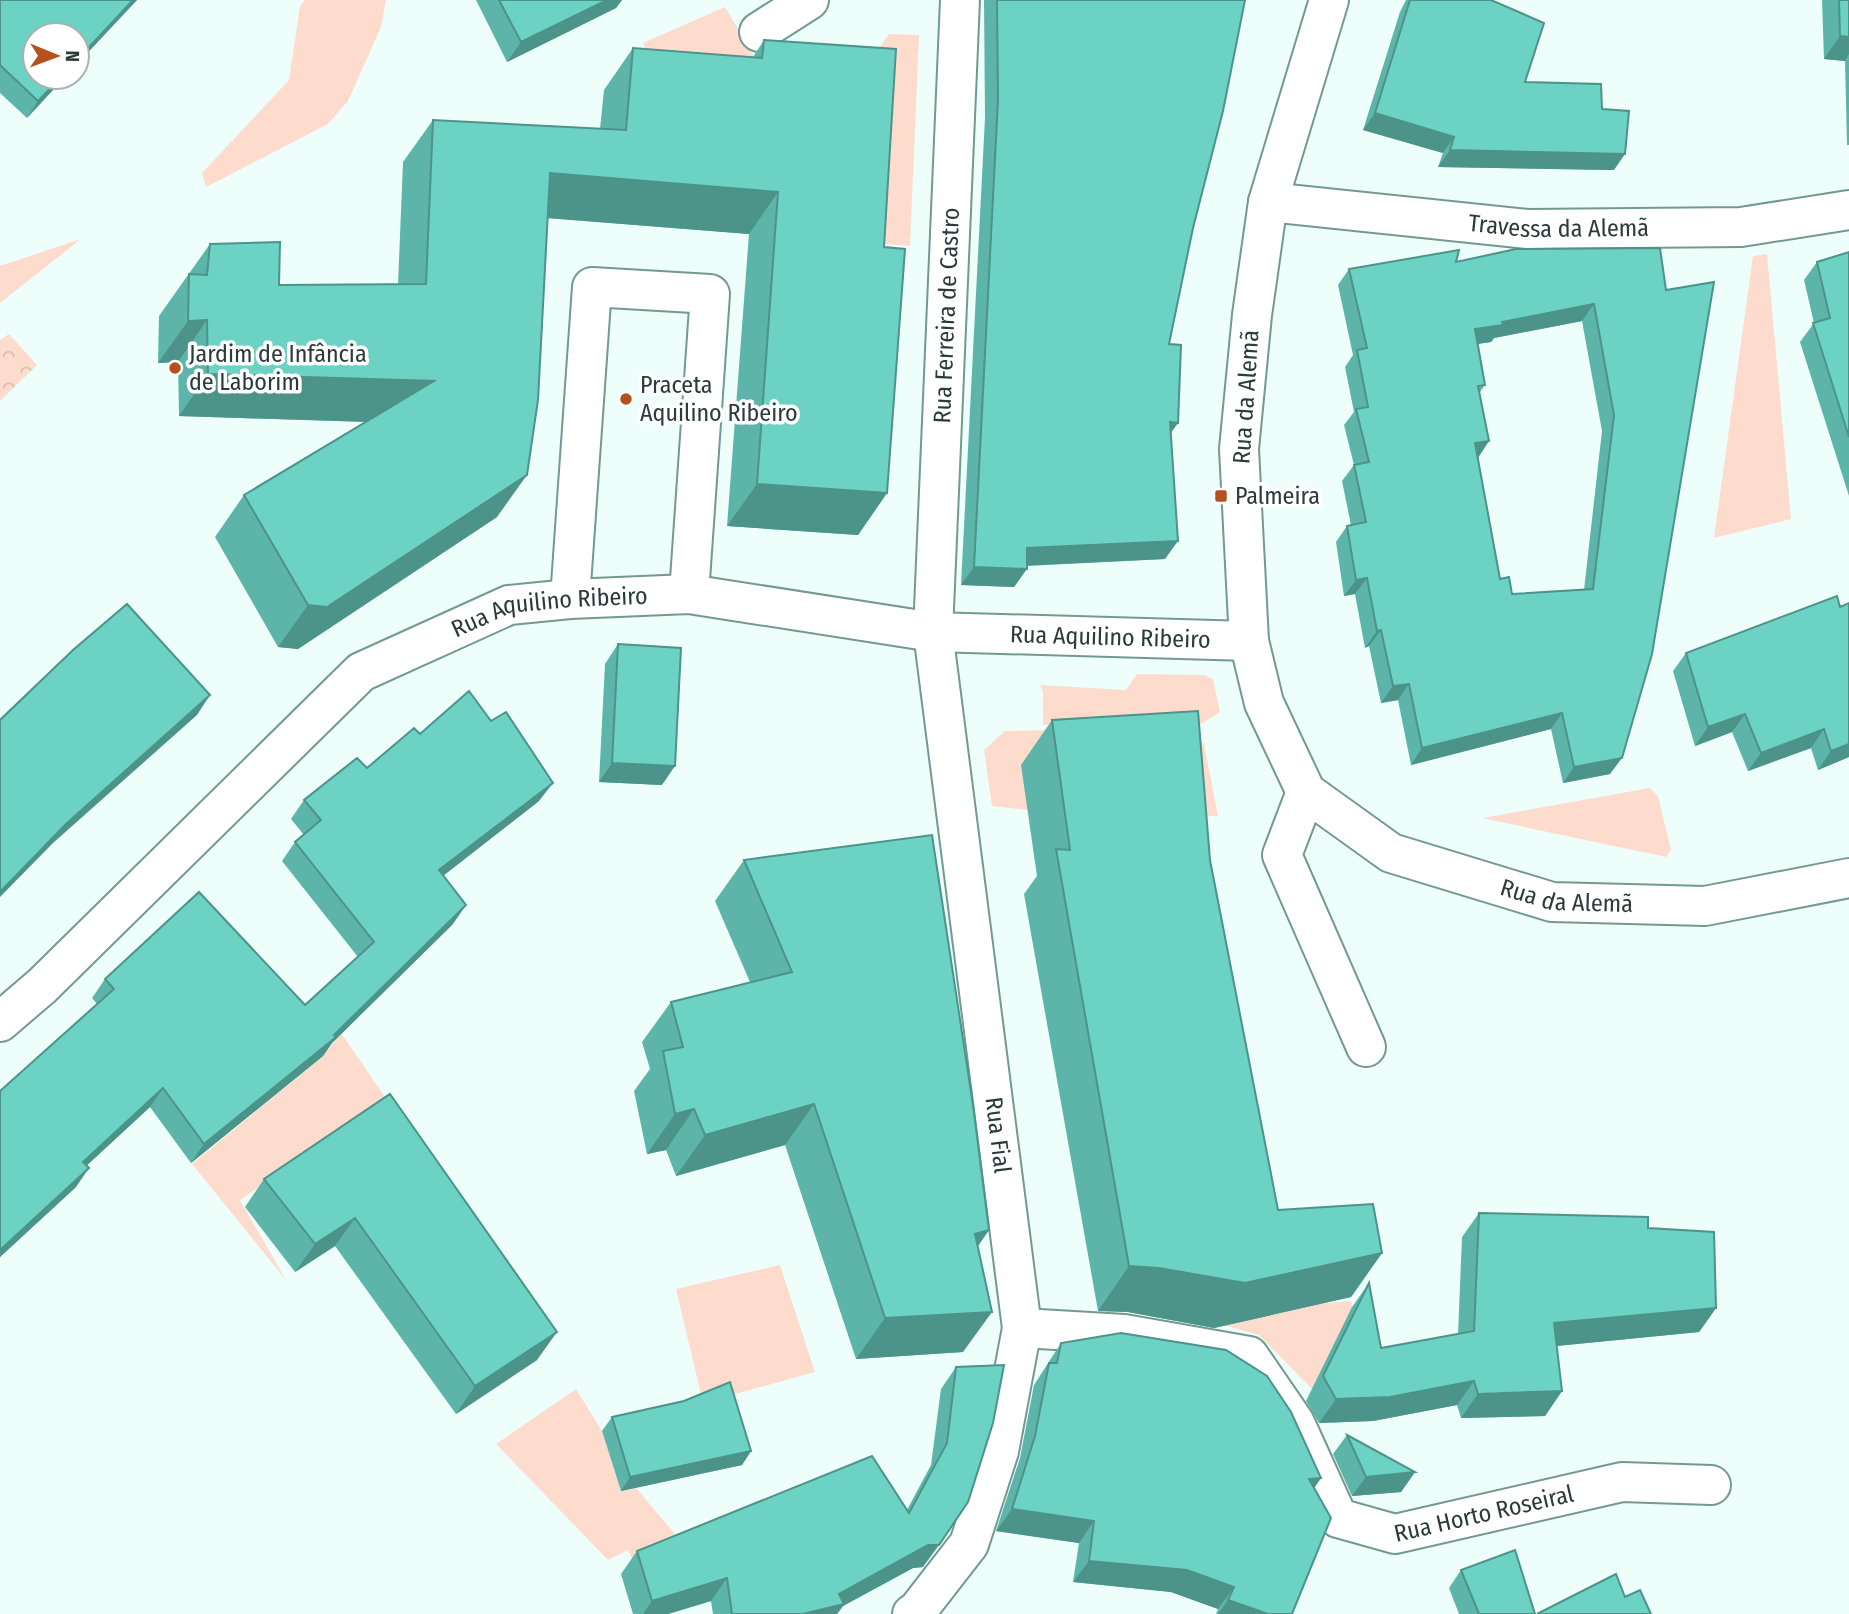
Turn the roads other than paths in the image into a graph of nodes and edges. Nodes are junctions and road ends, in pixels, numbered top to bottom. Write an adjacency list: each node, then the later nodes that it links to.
1 (809, 0): 4 (street)
2 (960, 0): 9 (street, Rua Ferreira de Castro)
3 (1329, 0): 5 (street, Rua da Alemã)
4 (759, 33)
5 (1268, 202): 6 (street, Travessa da Alemã); 10 (street, Rua da Alemã)
6 (1849, 210)
7 (689, 594): 8 (street, Rua Aquilino Ribeiro); 8 (street); 9 (street, Rua Aquilino Ribeiro)
8 (570, 599): 13 (street, Rua Aquilino Ribeiro)
9 (933, 632): 10 (street, Rua Aquilino Ribeiro); 15 (street, Rua Fial)
10 (1249, 641): 11 (street, Rua da Alemã)
11 (1306, 792): 12 (street, Rua da Alemã); 14 (street)
12 (1849, 878)
13 (0, 1023)
14 (1366, 1047)
15 (1022, 1328): 16 (street, Rua Horto Roseiral); 17 (street, Rua Fial)
16 (1711, 1485)
17 (912, 1614)

